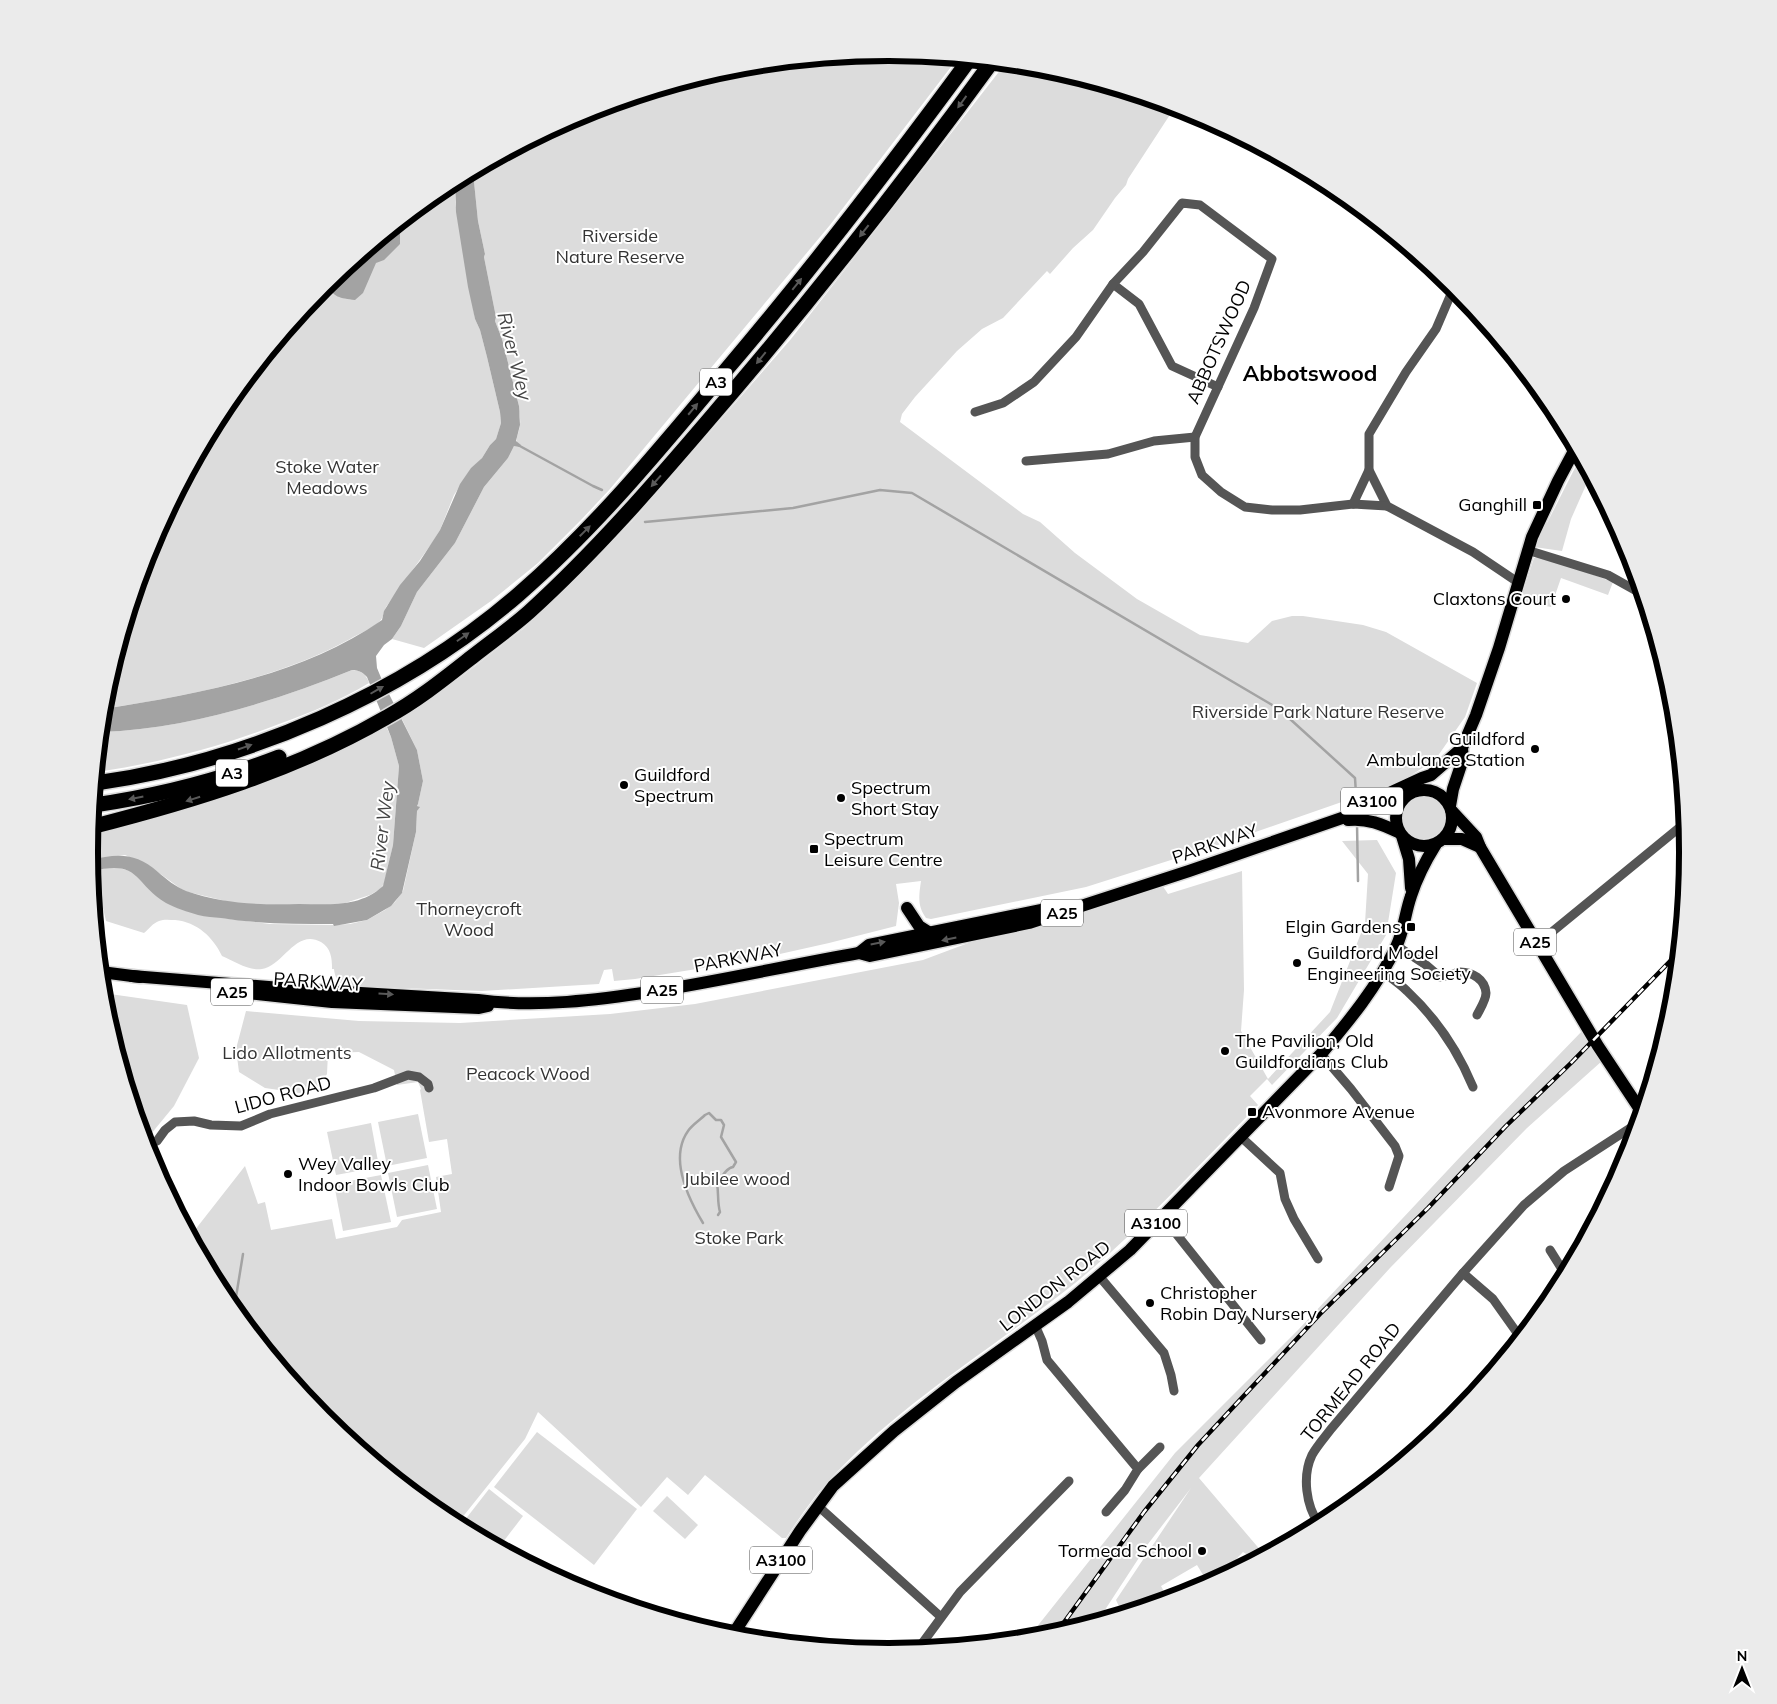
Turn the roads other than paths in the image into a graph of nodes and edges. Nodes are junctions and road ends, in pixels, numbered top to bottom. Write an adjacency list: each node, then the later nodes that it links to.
1 (965, 65): 19 (highway, A3, one-way to 1)
2 (988, 68): 16 (highway, A3, one-way to 16)
3 (1113, 284): 5 (street); 5 (street, ABBOTSWOOD); 6 (street)
4 (1450, 295): 10 (street)
5 (1218, 387): 7 (street, ABBOTSWOOD)
6 (975, 412)
7 (1195, 437): 9 (street); 11 (street, ABBOTSWOOD)
8 (1572, 455): 13 (main road, A3100)
9 (1026, 460)
10 (1369, 470): 11 (street); 12 (street)
11 (1353, 504): 12 (street, ABBOTSWOOD)
12 (1387, 506): 14 (street, ABBOTSWOOD)
13 (1528, 550): 14 (main road, A3100); 15 (street)
14 (1519, 583): 17 (main road, A3100)
15 (1634, 590)
16 (366, 724): 22 (highway, A3, one-way to 22); 24 (highway, one-way to 24)
17 (1462, 748): 18 (main road, A3100); 23 (main road)
18 (1431, 775): 20 (main road, A3100); 26 (main road, A3100)
19 (101, 782)
20 (1414, 791): 21 (main road); 23 (main road)
21 (1401, 801): 26 (main road, A25); 27 (main road)
22 (99, 803)
23 (1451, 808): 28 (main road); 29 (main road, A25)
24 (99, 825)
25 (1679, 828): 34 (street)
26 (1314, 829): 27 (main road, A25); 30 (main road, PARKWAY / A25)
27 (1401, 834): 28 (main road); 31 (main road, LONDON ROAD / A3100)
28 (1440, 841): 29 (main road); 31 (main road, LONDON ROAD / A3100)
29 (1480, 848): 34 (main road, A25)
30 (1126, 891): 33 (main road, PARKWAY / A25); 36 (main road, PARKWAY / A25, one-way to 36)
31 (1410, 896): 35 (main road, LONDON ROAD / A3100)
32 (907, 908): 33 (main road)
33 (930, 933): 36 (main road, PARKWAY / A25, one-way to 33)
34 (1536, 945): 43 (main road, A25)
35 (1397, 946): 37 (main road, LONDON ROAD / A3100); 39 (street)
36 (859, 953): 38 (main road, PARKWAY / A25)
37 (1383, 972): 40 (main road, LONDON ROAD / A3100); 41 (street)
38 (108, 973)
39 (1477, 1015)
40 (1322, 1054): 45 (main road, LONDON ROAD / A3100); 47 (street)
41 (1473, 1087)
42 (429, 1088): 46 (street, LIDO ROAD)
43 (1637, 1105)
44 (1629, 1129): 52 (street, TORMEAD ROAD)
45 (1241, 1137): 48 (main road, LONDON ROAD / A3100); 50 (street)
46 (153, 1142)
47 (1389, 1187)
48 (1162, 1216): 53 (main road, LONDON ROAD / A3100); 56 (street)
49 (1550, 1250): 51 (street)
50 (1318, 1259)
51 (1561, 1267)
52 (1463, 1273): 55 (street); 63 (street, TORMEAD ROAD)
53 (1099, 1276): 54 (main road, LONDON ROAD / A3100); 57 (street)
54 (1035, 1325): 59 (street); 61 (main road, LONDON ROAD / A3100)
55 (1517, 1332)
56 (1262, 1340)
57 (1174, 1391)
58 (1160, 1447): 59 (street)
59 (1138, 1469): 62 (street)
60 (1069, 1481): 64 (street)
61 (818, 1506): 64 (street); 65 (main road, LONDON ROAD / A3100)
62 (1106, 1512)
63 (1315, 1518)
64 (941, 1617): 66 (street)
65 (737, 1628)
66 (923, 1642)

